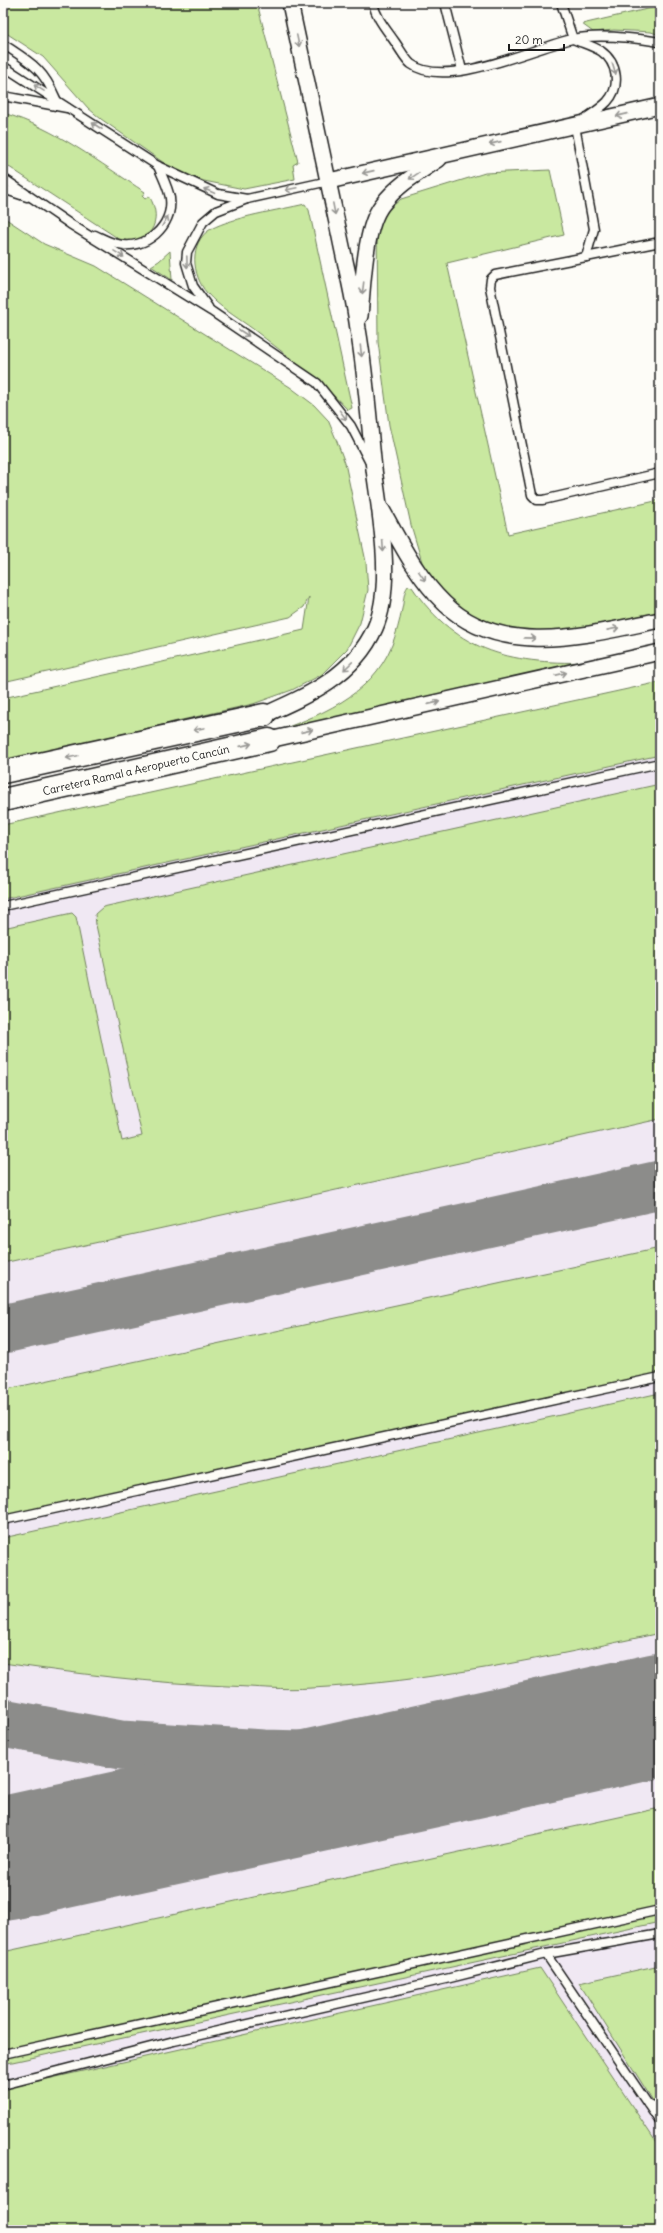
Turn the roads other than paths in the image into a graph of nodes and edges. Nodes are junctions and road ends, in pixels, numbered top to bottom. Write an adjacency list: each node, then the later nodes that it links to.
1 (286, 3): 5 (street)
2 (373, 3): 10 (lane)
3 (445, 3): 10 (lane)
4 (561, 3): 6 (lane)
5 (291, 10): 19 (street, one-way to 19)
6 (573, 39): 7 (lane); 10 (lane); 15 (lane, one-way to 15)
7 (660, 42)
8 (3, 44): 12 (lane)
9 (3, 66): 12 (lane, one-way to 9)
10 (462, 70)
11 (3, 96): 14 (lane)
12 (56, 99): 14 (lane)
13 (660, 106): 15 (street, one-way to 15)
14 (72, 109): 17 (lane, one-way to 14)
15 (575, 126): 16 (street, one-way to 16); 25 (lane)
16 (446, 154): 19 (street, one-way to 19); 27 (street, one-way to 27)
17 (158, 166): 21 (lane, one-way to 17); 23 (lane, one-way to 17)
18 (3, 178): 22 (lane)
19 (329, 181): 21 (lane, one-way to 21); 27 (street, one-way to 27)
20 (3, 189): 22 (lane)
21 (247, 199): 26 (lane, one-way to 26)
22 (39, 202): 23 (lane)
23 (70, 224): 26 (lane, one-way to 26)
24 (660, 242): 25 (lane)
25 (586, 257): 29 (lane)
26 (211, 311): 28 (lane, one-way to 28)
27 (358, 329): 28 (street, one-way to 28)
28 (374, 470): 30 (street)
29 (660, 473)
30 (380, 507): 31 (street, one-way to 31); 33 (street, one-way to 33)
31 (660, 620)
32 (660, 652): 34 (street, one-way to 32)
33 (264, 715): 36 (main road, one-way to 36)
34 (269, 740): 37 (main road, Carretera Ramal a Aeropuerto Cancún, one-way to 34)
35 (660, 763): 38 (lane)
36 (3, 772)
37 (3, 800)
38 (3, 906)
39 (660, 1377): 40 (lane)
40 (3, 1520)
41 (660, 1910): 44 (lane)
42 (660, 1934): 43 (lane)
43 (546, 1954): 45 (lane); 46 (lane)
44 (3, 2054)
45 (3, 2085)
46 (648, 2104): 47 (lane); 48 (lane)
47 (660, 2109)
48 (660, 2122)

